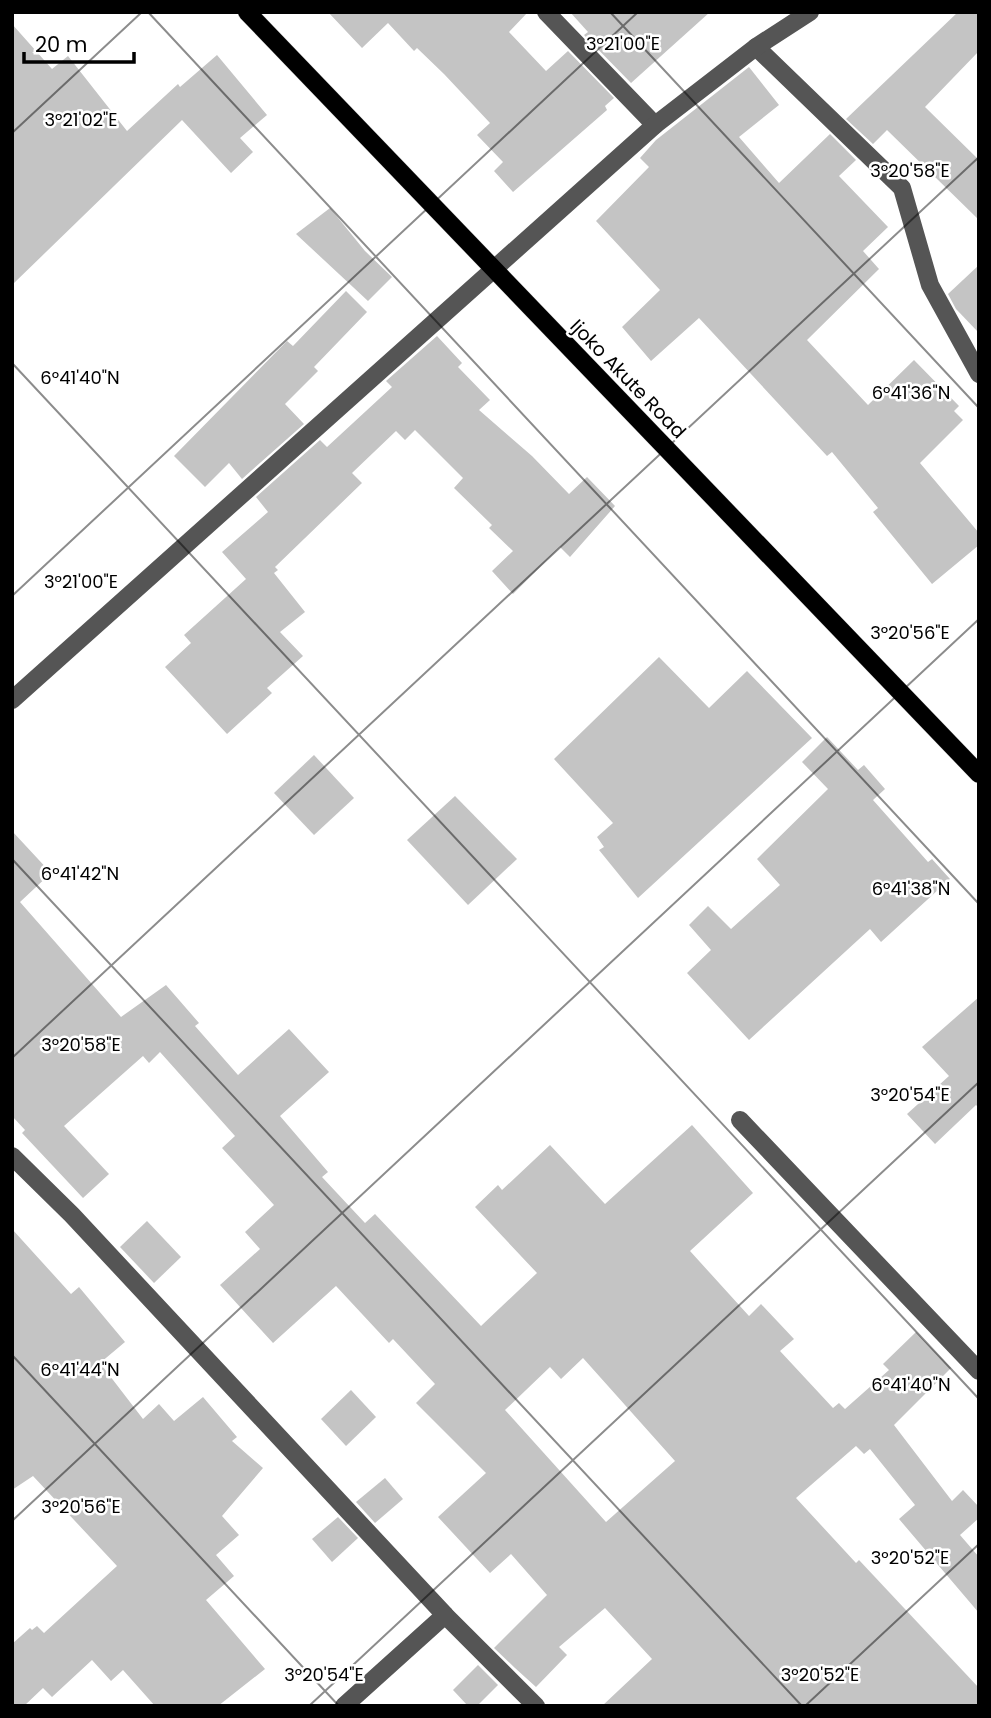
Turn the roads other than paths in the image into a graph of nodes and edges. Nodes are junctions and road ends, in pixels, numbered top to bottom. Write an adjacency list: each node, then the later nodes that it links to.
1 (247, 12): 6 (main road, Ijoko Akute Road)
2 (546, 12): 5 (street)
3 (810, 12): 4 (street)
4 (755, 47): 5 (street); 7 (street)
5 (655, 125): 6 (street)
6 (495, 269): 8 (street); 9 (main road, Ijoko Akute Road)
7 (979, 373)
8 (12, 700)
9 (979, 774)
10 (740, 1120): 12 (street)
11 (12, 1156): 13 (street)
12 (979, 1371)
13 (445, 1615): 14 (street); 15 (street)
14 (344, 1706)
15 (536, 1706)

